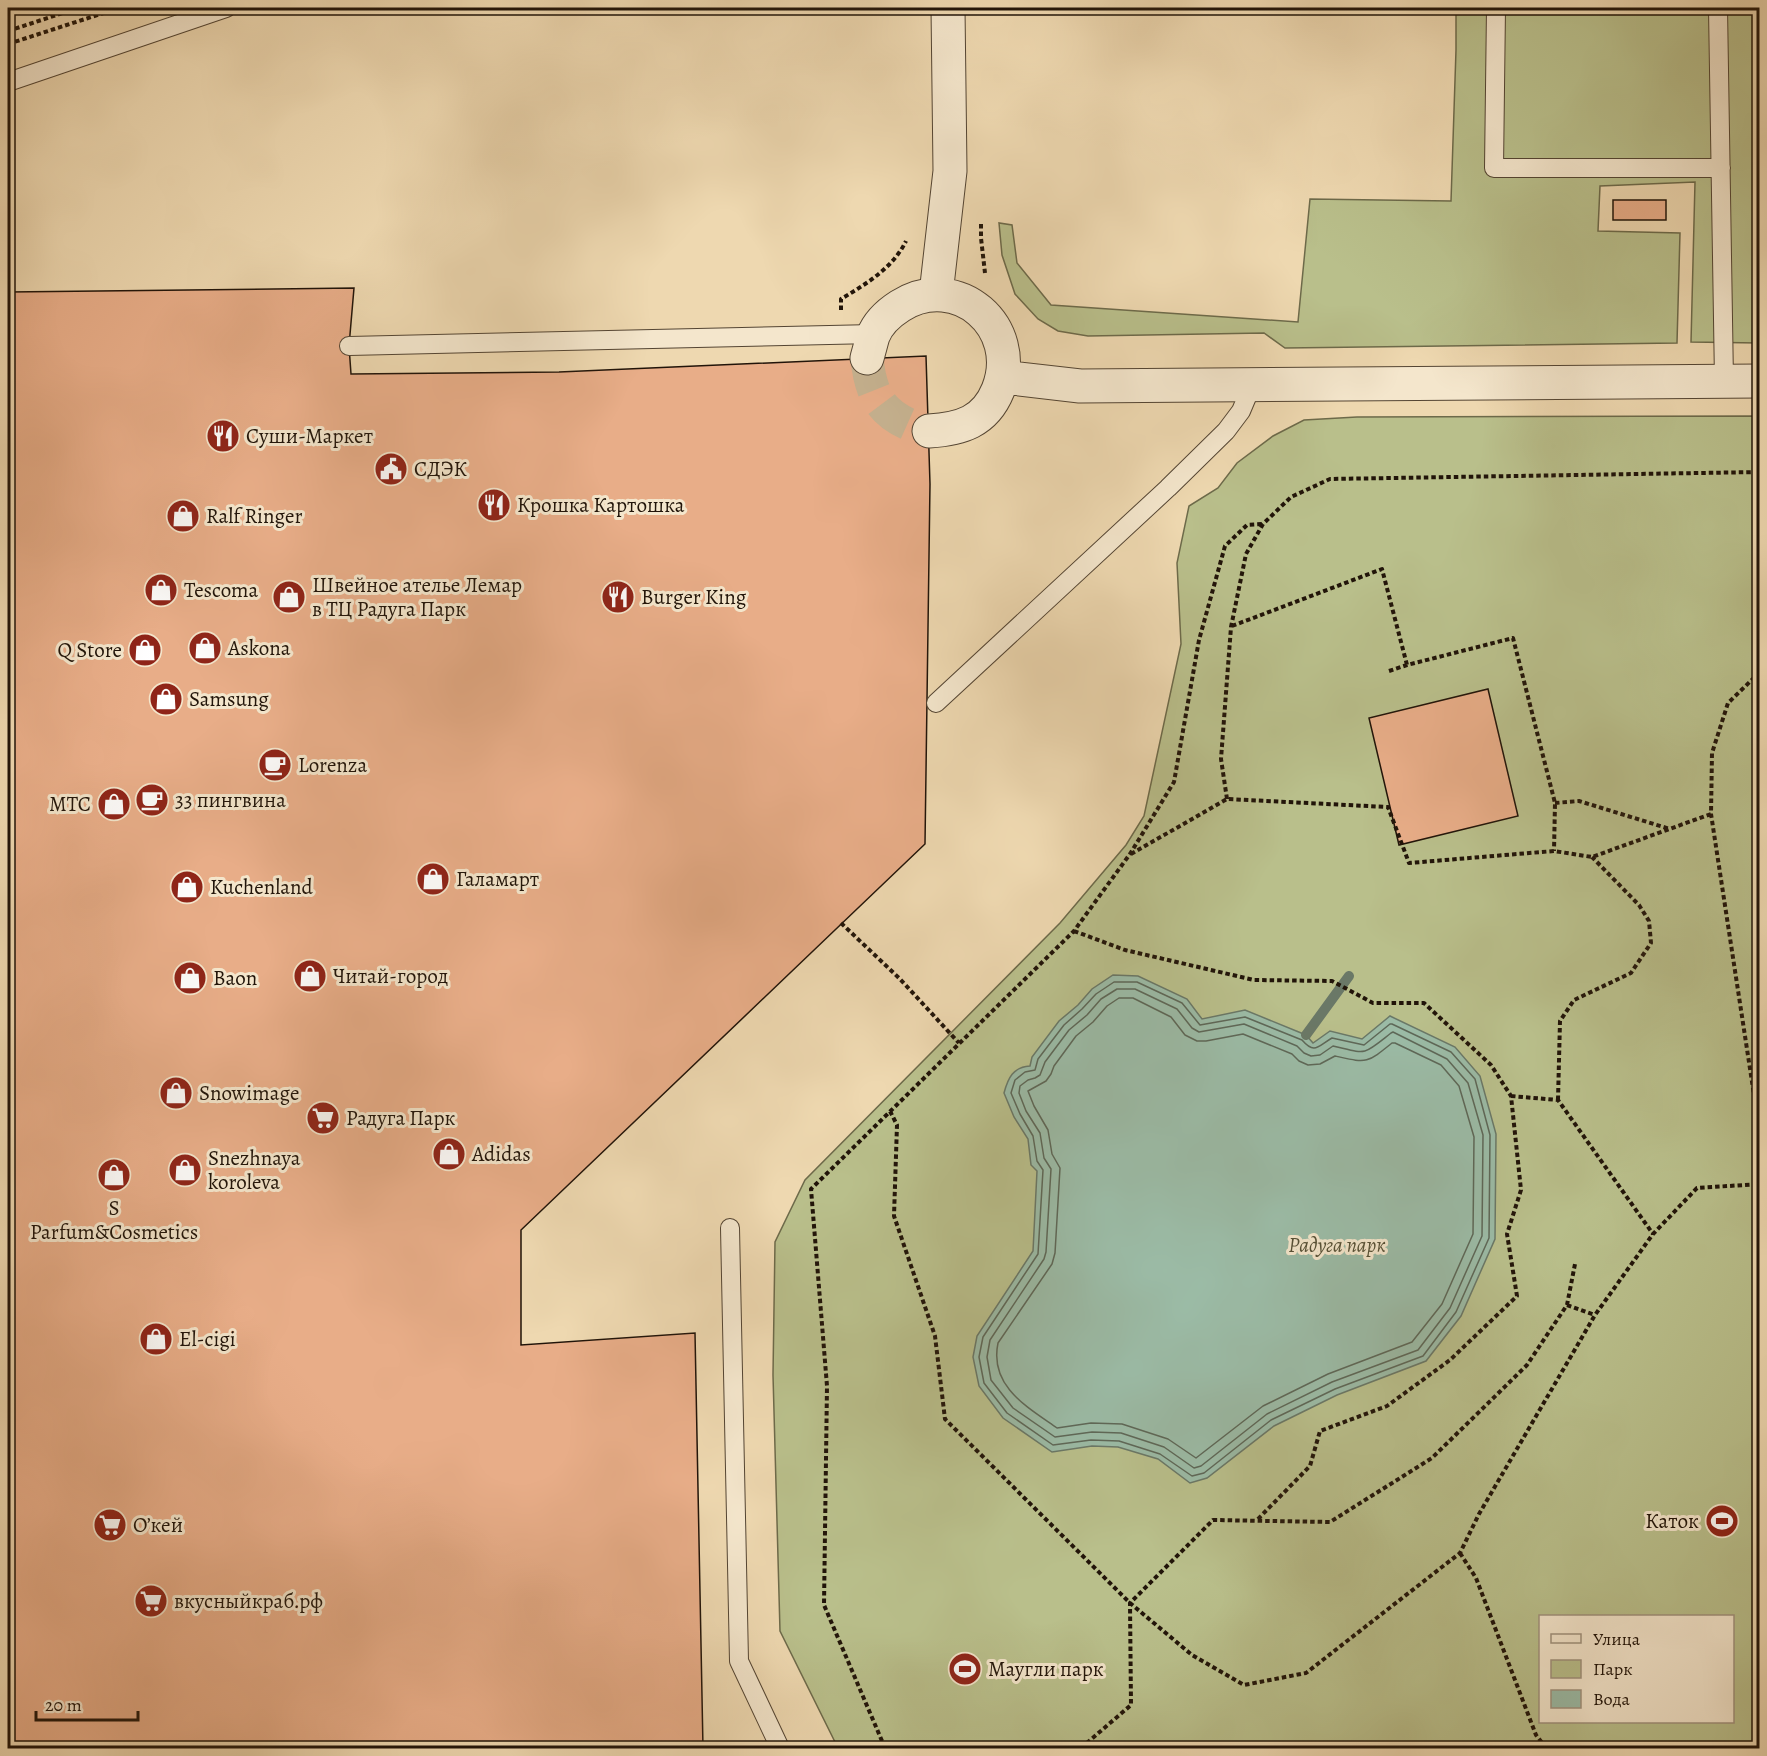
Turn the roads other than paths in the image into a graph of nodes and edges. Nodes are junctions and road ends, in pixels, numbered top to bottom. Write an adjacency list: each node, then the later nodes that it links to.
1 (226, 8): 5 (lane)
2 (948, 8): 7 (street)
3 (1496, 8): 6 (lane)
4 (1718, 8): 6 (lane)
5 (8, 82)
6 (1721, 168): 11 (lane)
7 (936, 294): 9 (street); 10 (street)
8 (349, 346): 9 (lane)
9 (871, 346)
10 (1003, 376): 13 (street); 14 (street)
11 (1724, 381): 12 (street); 13 (street)
12 (1760, 381)
13 (1252, 385): 15 (lane)
14 (929, 432)
15 (936, 703)
16 (730, 1228): 17 (lane)
17 (780, 1749)

